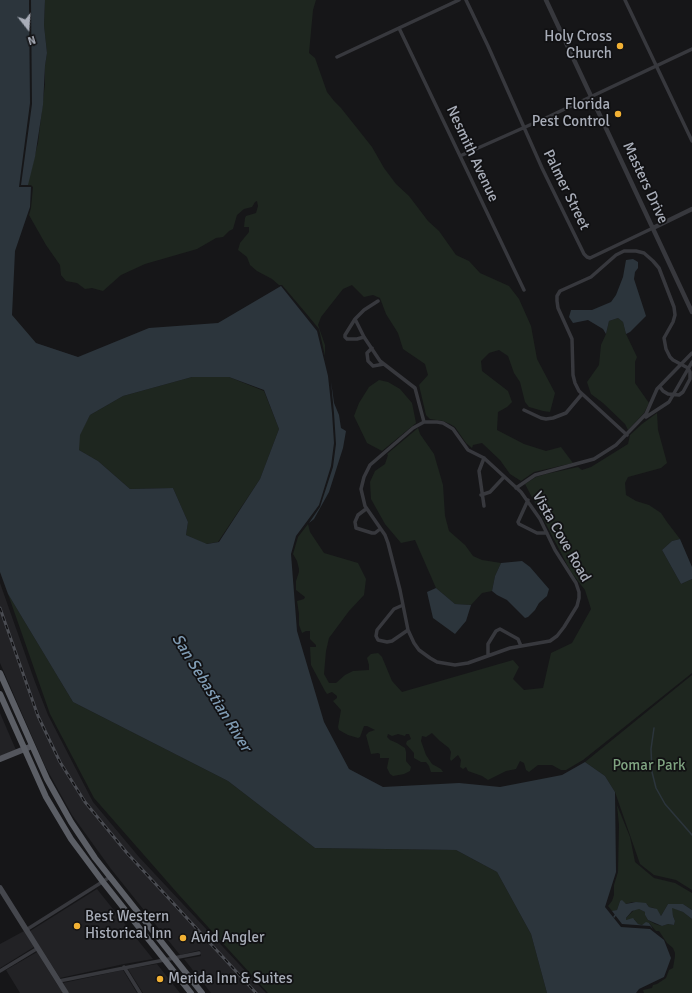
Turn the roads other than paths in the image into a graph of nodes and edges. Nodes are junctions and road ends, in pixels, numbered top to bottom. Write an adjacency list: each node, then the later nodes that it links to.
1 (459, 0): 5 (street)
2 (466, 0): 10 (street, Palmer Street)
3 (546, 0): 9 (street, Masters Drive)
4 (625, 0): 8 (street)
5 (398, 28): 7 (street); 12 (street, Nesmith Avenue)
6 (692, 49): 8 (street)
7 (337, 57)
8 (656, 66): 9 (street); 11 (street)
9 (592, 97): 10 (street); 14 (street, Masters Drive)
10 (524, 128): 12 (street); 14 (street, Palmer Street)
11 (692, 141)
12 (460, 156): 15 (street, Nesmith Avenue)
13 (692, 209): 14 (street)
14 (653, 228): 17 (street, Masters Drive)
15 (524, 290)
16 (378, 301): 18 (street)
17 (692, 312)
18 (354, 319): 19 (street); 19 (street)
19 (364, 337): 20 (street)
20 (372, 348): 23 (street); 23 (street)
21 (692, 353): 24 (street, Vista Cove Road)
22 (692, 362): 25 (street, Vista Cove Road)
23 (384, 364): 31 (street)
24 (681, 364): 25 (street); 26 (street, Vista Cove Road); 27 (street)
25 (688, 368): 28 (street, Vista Cove Road); 28 (street)
26 (660, 387): 28 (street); 30 (street, Vista Cove Road)
27 (582, 394): 29 (street); 32 (street)
28 (673, 395): 30 (street, Vista Cove Road)
29 (524, 410)
30 (640, 421): 32 (street, Vista Cove Road)
31 (424, 422): 33 (street, Vista Cove Road); 39 (street, Vista Cove Road)
32 (627, 435): 35 (street, Vista Cove Road)
33 (484, 458): 34 (street, Vista Cove Road); 36 (street)
34 (504, 477): 35 (street, Vista Cove Road); 36 (street)
35 (516, 488): 37 (street, Vista Cove Road)
36 (481, 495): 38 (street)
37 (528, 500): 41 (street, Vista Cove Road); 41 (street)
38 (484, 506)
39 (366, 509): 40 (street, Vista Cove Road); 40 (street)
40 (380, 529): 42 (street, Vista Cove Road)
41 (547, 533): 44 (street, Vista Cove Road)
42 (403, 605): 43 (street, Vista Cove Road); 43 (street)
43 (408, 630): 45 (street, Vista Cove Road)
44 (521, 646): 45 (street, Vista Cove Road); 45 (street)
45 (488, 655)
46 (0, 673): 48 (highway)
47 (0, 694): 49 (highway)
48 (32, 746): 49 (main road); 51 (highway)
49 (24, 750): 50 (main road); 52 (highway)
50 (0, 759)
51 (110, 877): 52 (street); 57 (highway)
52 (103, 882): 54 (street); 58 (highway)
53 (0, 888): 54 (main road)
54 (26, 930): 55 (main road)
55 (38, 948): 60 (street); 61 (main road)
56 (199, 953): 57 (street)
57 (175, 958): 58 (street); 65 (highway)
58 (165, 960): 59 (street); 64 (highway)
59 (124, 967): 61 (street); 63 (street)
60 (0, 971)
61 (59, 980): 62 (main road)
62 (66, 993)
63 (140, 993)
64 (191, 993)
65 (202, 993)

